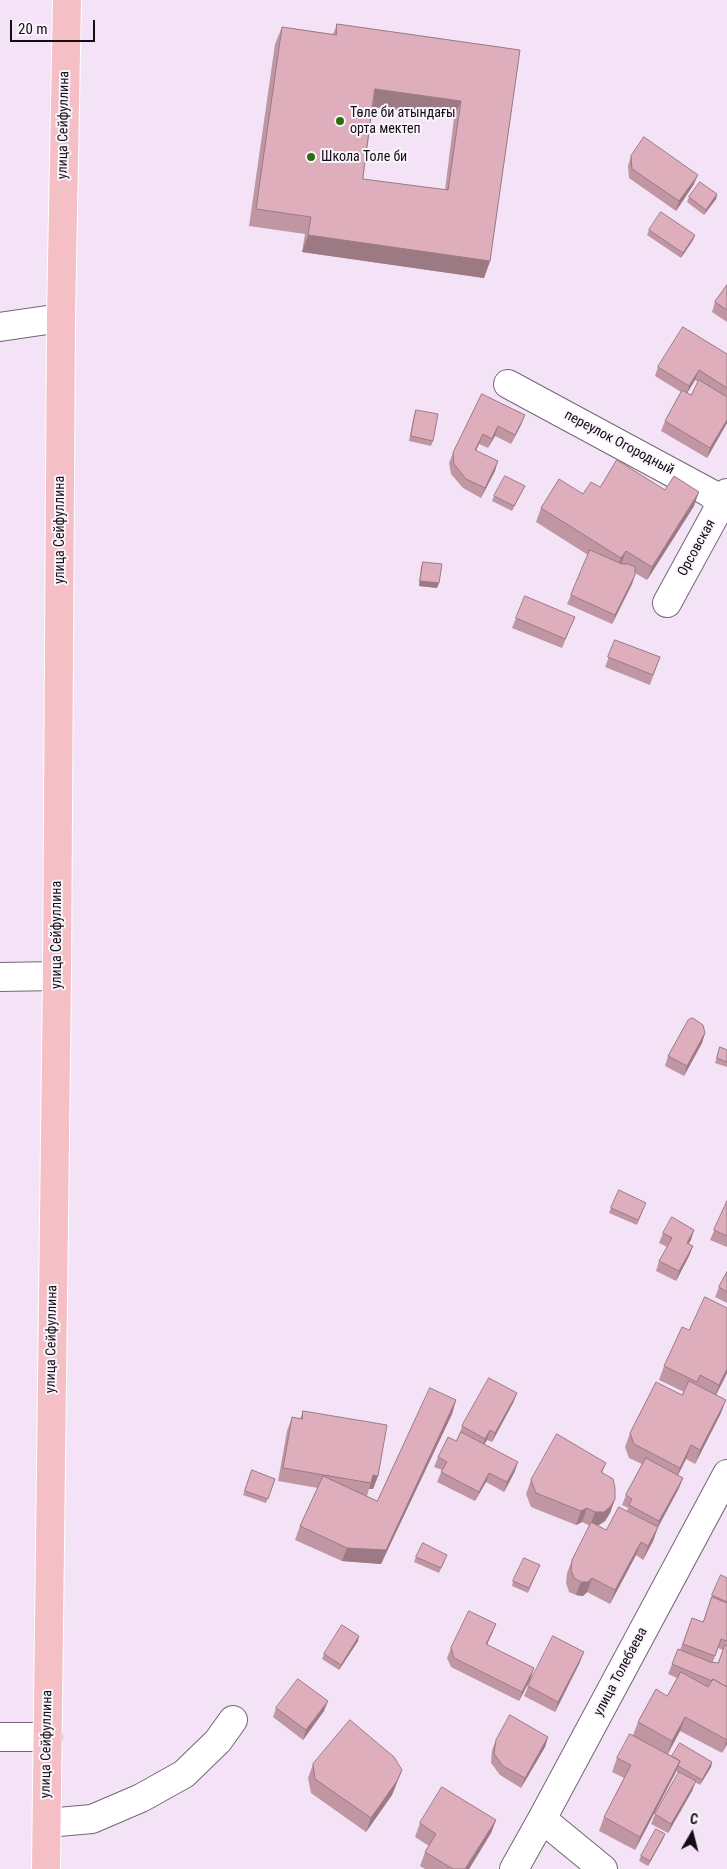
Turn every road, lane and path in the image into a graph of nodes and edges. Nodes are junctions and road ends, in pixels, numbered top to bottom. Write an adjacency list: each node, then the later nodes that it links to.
1 (67, 0): 2 (main road, улица Сейфуллина)
2 (61, 318): 3 (street); 7 (main road, улица Сейфуллина)
3 (0, 327)
4 (508, 384): 5 (street, переулок Огородный)
5 (725, 501): 6 (street, Орсовская)
6 (667, 603)
7 (57, 976): 8 (street); 12 (main road, улица Сейфуллина)
8 (0, 977)
9 (727, 1474): 13 (street, улица Толебаева)
10 (233, 1720): 14 (street)
11 (0, 1737): 12 (street)
12 (48, 1737): 14 (main road, улица Сейфуллина)
13 (542, 1819): 16 (street, улица Толебаева); 17 (street)
14 (46, 1823): 15 (main road, улица Сейфуллина)
15 (46, 1869)
16 (514, 1869)
17 (603, 1869)

